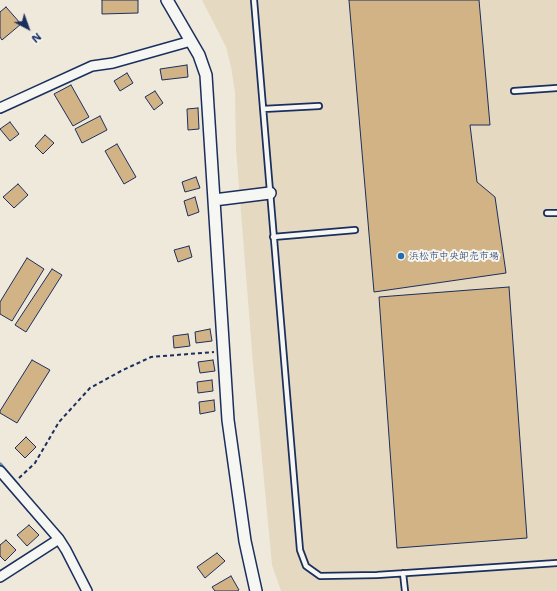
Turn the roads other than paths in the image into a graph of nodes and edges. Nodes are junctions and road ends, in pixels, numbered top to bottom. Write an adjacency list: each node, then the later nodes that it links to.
1 (166, 0): 3 (street)
2 (254, 0): 8 (lane)
3 (191, 41): 7 (street); 10 (street)
4 (557, 88): 5 (lane)
5 (514, 91)
6 (319, 106): 8 (lane)
7 (0, 108)
8 (263, 109): 9 (lane)
9 (270, 193): 10 (street); 14 (lane)
10 (214, 200): 21 (street)
11 (557, 212): 12 (lane)
12 (547, 213)
13 (356, 230): 14 (lane)
14 (273, 237): 18 (lane)
15 (0, 471): 16 (street)
16 (59, 539): 19 (street); 20 (street)
17 (557, 562): 18 (lane)
18 (403, 573): 22 (lane)
19 (0, 577)
20 (87, 591)
21 (256, 591)
22 (405, 591)

